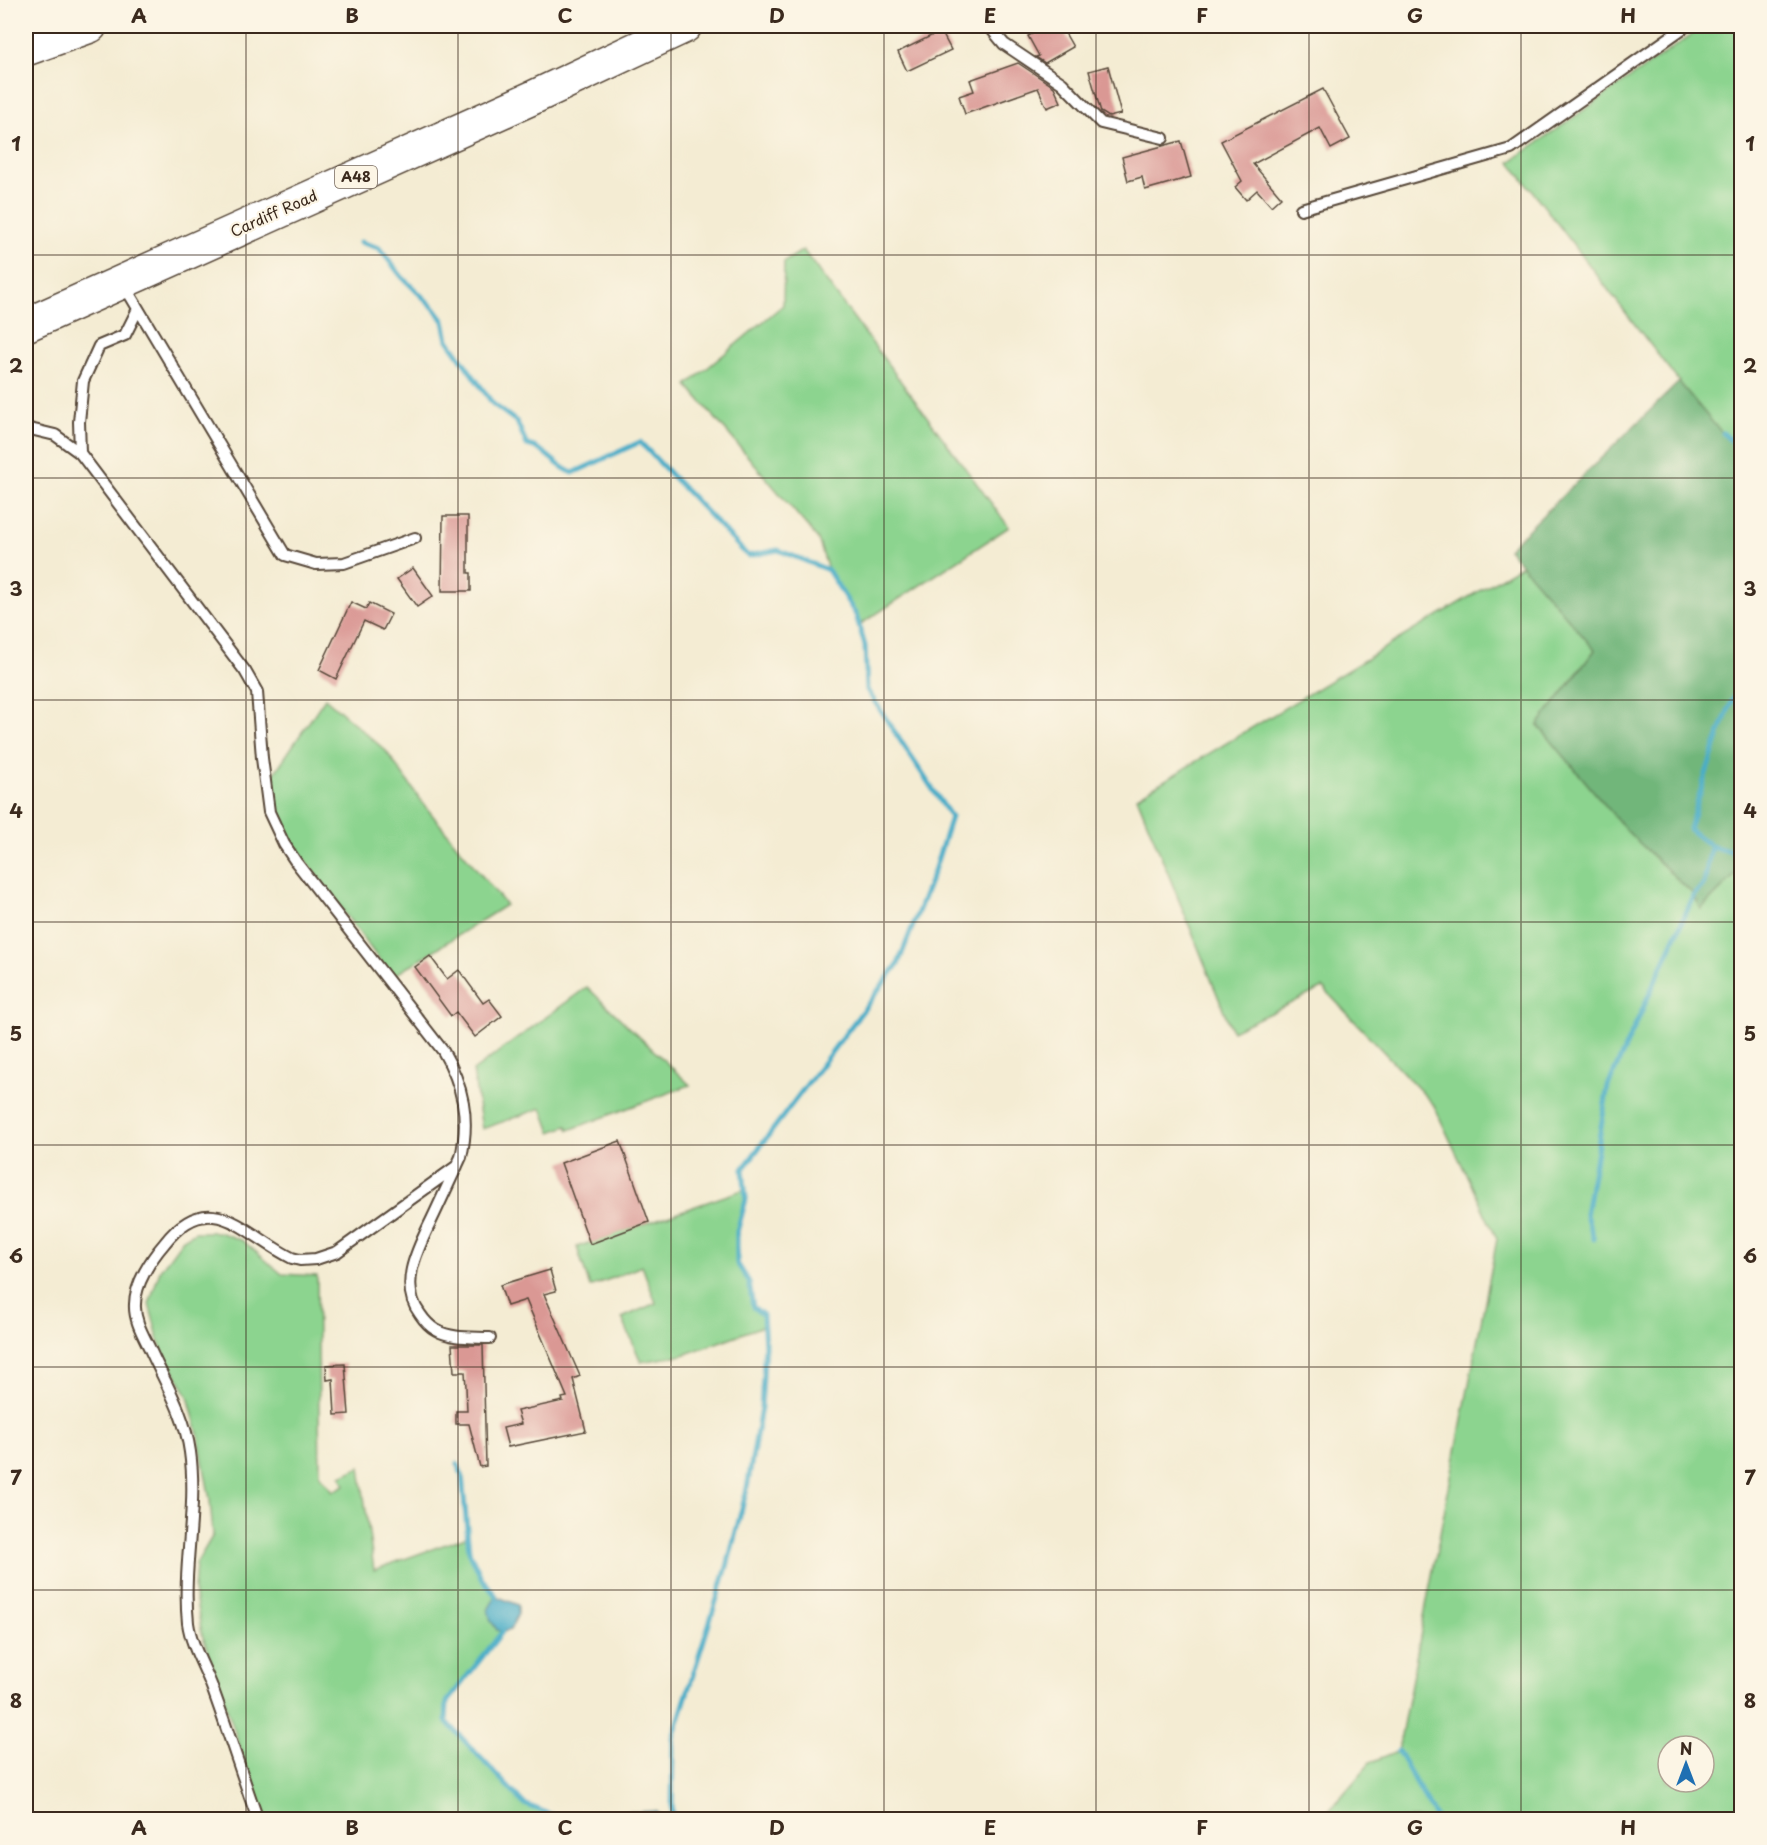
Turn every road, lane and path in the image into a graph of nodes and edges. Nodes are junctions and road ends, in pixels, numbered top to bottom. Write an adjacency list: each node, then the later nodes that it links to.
1 (90, 26): 5 (main road)
2 (685, 26): 8 (main road, Cardiff Road / A48)
3 (989, 26): 6 (lane)
4 (1686, 26): 7 (lane)
5 (26, 49)
6 (1164, 138)
7 (1301, 209)
8 (130, 296): 9 (main road, Cardiff Road / A48); 11 (lane); 12 (lane)
9 (26, 325)
10 (26, 428): 11 (lane)
11 (80, 453): 13 (lane)
12 (415, 538)
13 (457, 1166): 14 (lane); 15 (lane)
14 (490, 1338)
15 (258, 1820)

